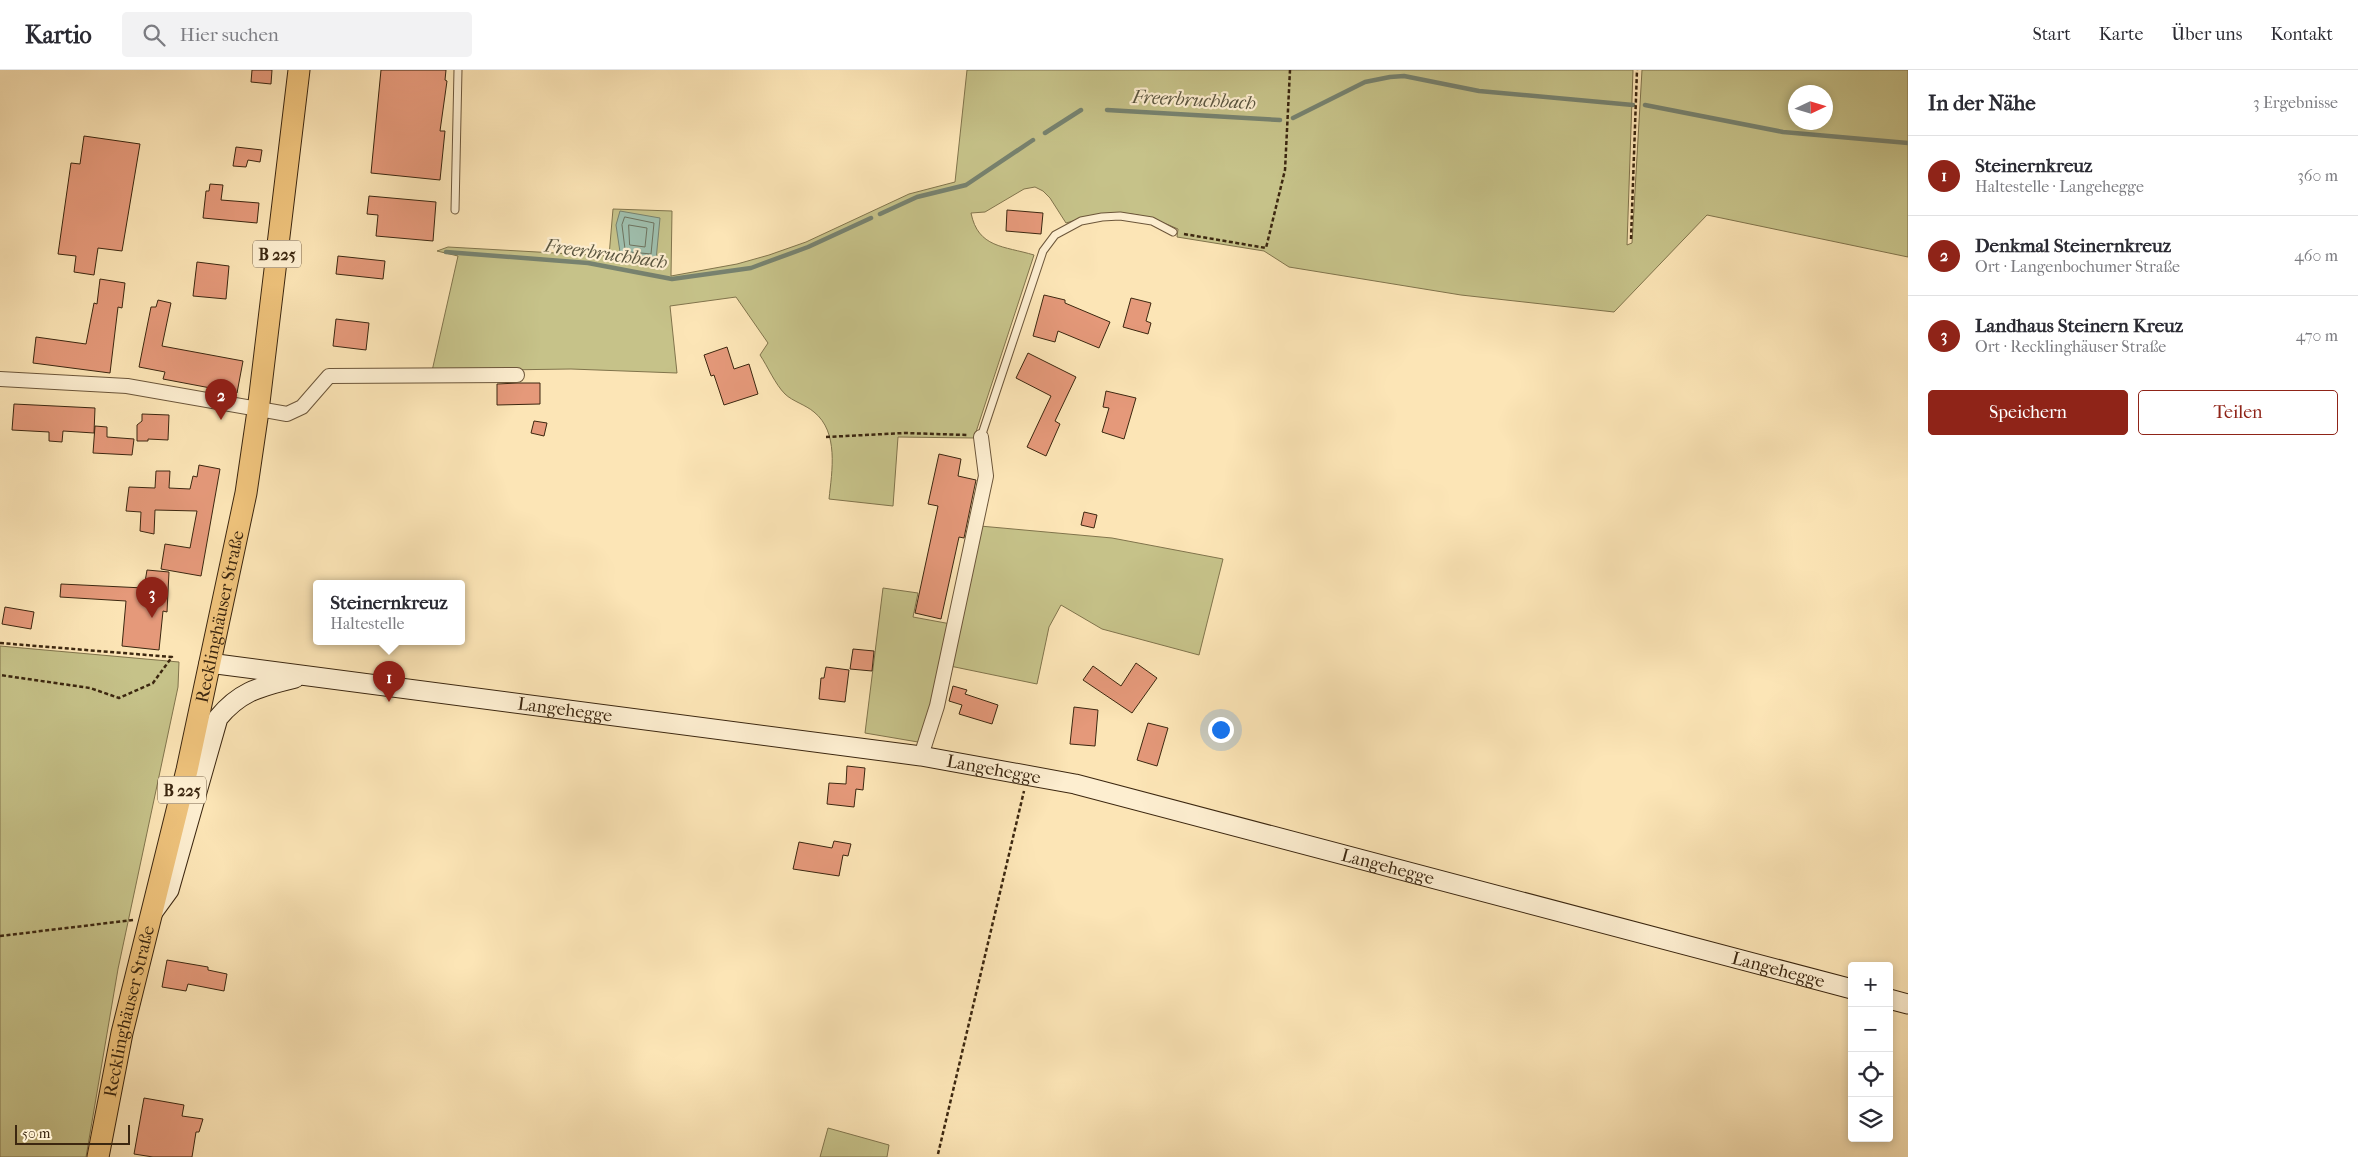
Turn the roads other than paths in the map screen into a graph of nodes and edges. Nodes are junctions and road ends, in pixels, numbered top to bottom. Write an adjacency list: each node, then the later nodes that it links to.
1 (299, 70): 7 (main road, Recklinghäuser Straße / B 225)
2 (458, 70): 3 (lane)
3 (455, 210)
4 (1173, 232): 8 (lane)
5 (517, 375): 7 (street)
6 (0, 379): 7 (street)
7 (258, 410): 9 (main road, Recklinghäuser Straße / B 225)
8 (981, 437): 11 (street, Langehegge)
9 (209, 663): 10 (street, Langehegge); 12 (main road, Recklinghäuser Straße / B 225)
10 (303, 676): 11 (street, Langehegge); 12 (street, B 225)
11 (921, 756): 13 (street, Langehegge)
12 (150, 917): 16 (main road, Recklinghäuser Straße / B 225)
13 (1848, 988)
14 (1893, 1000): 15 (street)
15 (1908, 1004)
16 (98, 1157)

